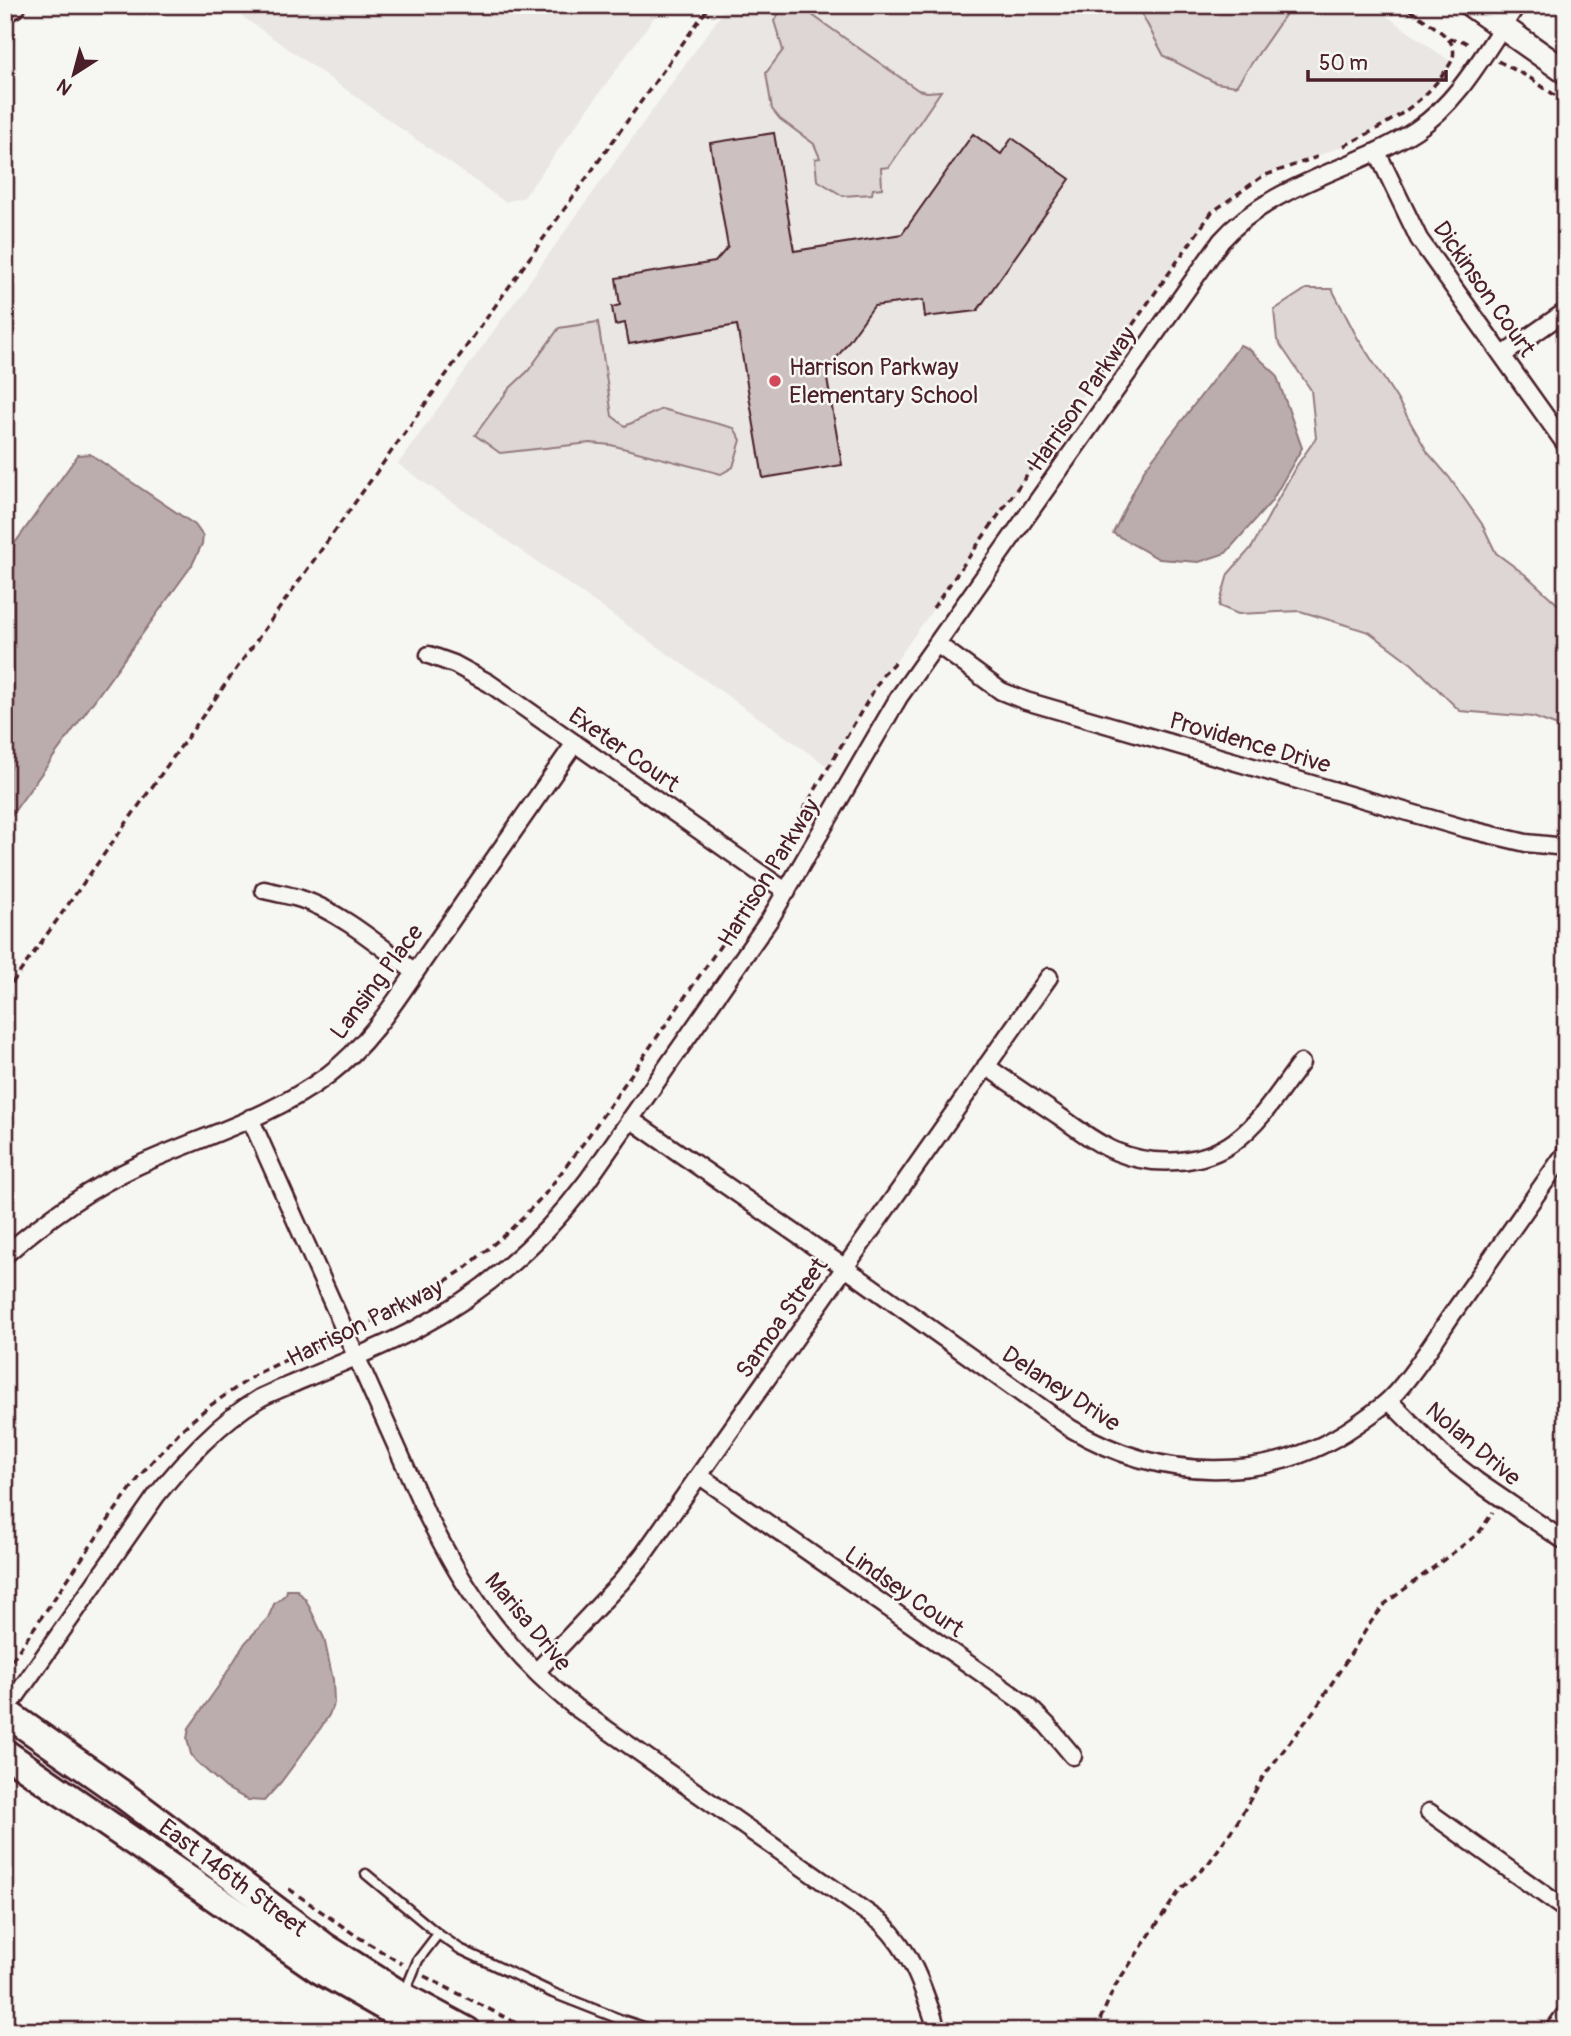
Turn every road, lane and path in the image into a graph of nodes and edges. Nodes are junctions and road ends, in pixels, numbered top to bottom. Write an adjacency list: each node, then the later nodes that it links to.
1 (14, 5): 6 (street)
2 (710, 5): 30 (path)
3 (1402, 5): 8 (path)
4 (1471, 5): 7 (street)
5 (1517, 5): 7 (street, Harrison Parkway)
6 (5, 10)
7 (1502, 27): 12 (street); 14 (street, Harrison Parkway)
8 (1449, 39): 9 (path); 10 (path)
9 (1463, 41)
10 (1451, 62)
11 (1507, 66): 13 (path)
12 (1566, 72)
13 (1566, 103)
14 (1377, 152): 16 (street, Dickinson Court); 20 (street, Harrison Parkway)
15 (1566, 311): 16 (street)
16 (1503, 355): 18 (street, Dickinson Court)
17 (1074, 408): 19 (path)
18 (1566, 445)
19 (933, 608)
20 (937, 644): 24 (street, Providence Drive); 27 (street, Harrison Parkway)
21 (429, 655): 23 (street, Exeter Court)
22 (897, 660): 25 (path)
23 (575, 743): 25 (street, Exeter Court); 28 (street, Lansing Place)
24 (1566, 847)
25 (764, 877): 27 (street, Exeter Court); 38 (path)
26 (264, 891): 28 (street)
27 (787, 892): 34 (street, Harrison Parkway)
28 (415, 972): 33 (street, Lansing Place)
29 (1049, 977): 32 (street, Samoa Street)
30 (5, 993)
31 (1301, 1063): 32 (street)
32 (986, 1066): 37 (street, Samoa Street)
33 (250, 1118): 36 (street, Lansing Place); 38 (street, Marisa Drive)
34 (630, 1119): 37 (street, Delaney Drive); 39 (street, Harrison Parkway)
35 (1566, 1152): 40 (street, Delaney Drive)
36 (5, 1255)
37 (844, 1267): 40 (street, Delaney Drive); 41 (street, Samoa Street)
38 (345, 1333): 39 (street, Marisa Drive); 44 (path)
39 (356, 1356): 45 (street, Marisa Drive); 46 (street, Harrison Parkway)
40 (1389, 1401): 42 (street, Nolan Drive)
41 (700, 1476): 45 (street, Samoa Street); 48 (street, Lindsey Court)
42 (1502, 1499): 43 (street, Nolan Drive); 63 (path)
43 (1566, 1542)
44 (5, 1670)
45 (536, 1672): 57 (street, Marisa Drive)
46 (5, 1712): 56 (main road, East 146th Street)
47 (5, 1753): 56 (main road, East 146th Street)
48 (1073, 1756)
49 (1429, 1812): 52 (street)
50 (366, 1874): 53 (lane)
51 (280, 1883): 54 (path)
52 (1566, 1910)
53 (438, 1934): 54 (lane); 58 (lane)
54 (413, 1970): 56 (lane); 61 (path)
55 (1566, 2013): 64 (street)
56 (397, 2014): 59 (main road, East 146th Street); 60 (main road, East 146th Street)
57 (934, 2020): 62 (path)
58 (651, 2030)
59 (426, 2031)
60 (467, 2031)
61 (532, 2031)
62 (998, 2031)
63 (1095, 2031)
64 (1553, 2031)

